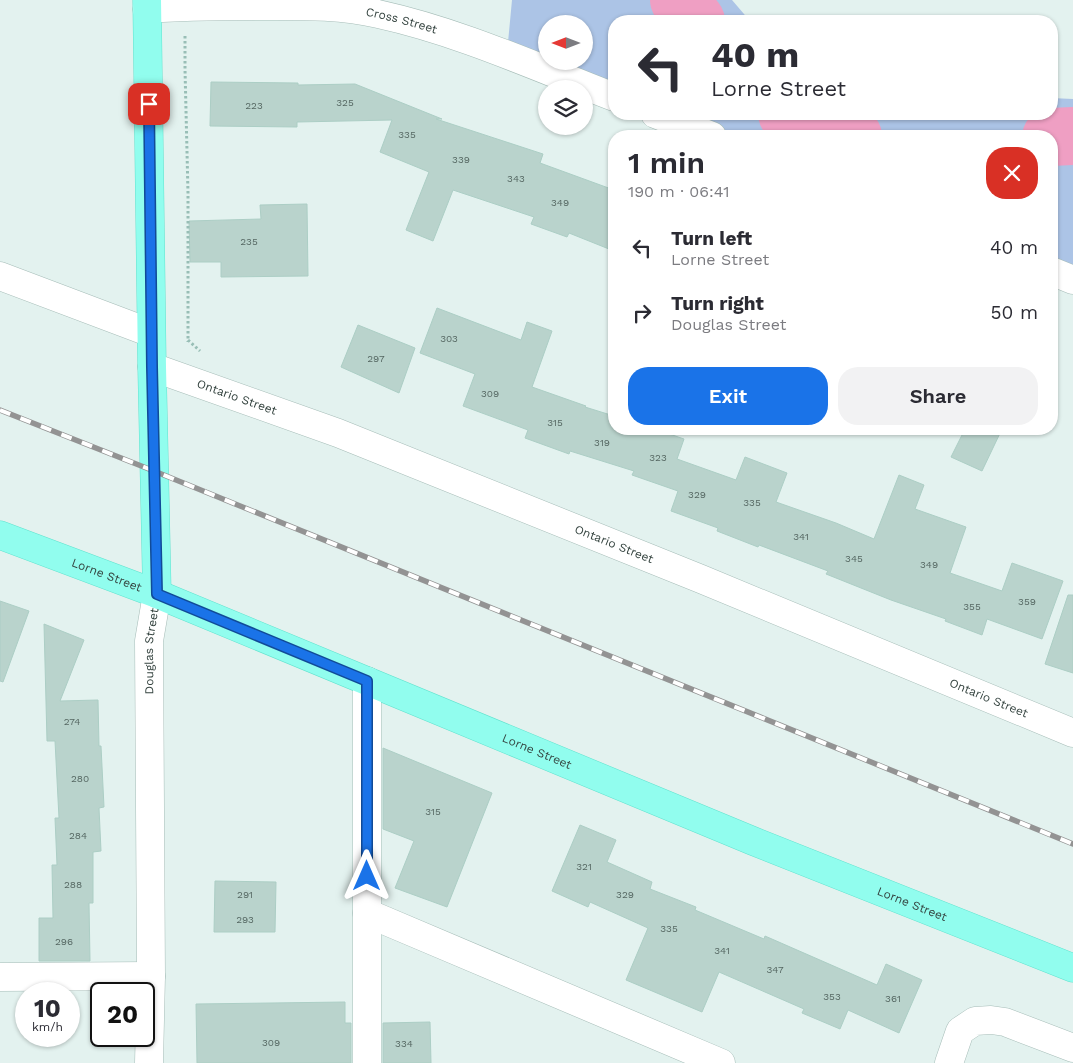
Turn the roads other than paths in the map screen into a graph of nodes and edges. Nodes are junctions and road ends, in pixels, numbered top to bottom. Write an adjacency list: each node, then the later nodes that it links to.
1 (147, 4): 2 (street, Cross Street); 8 (main road, Douglas Street)
2 (608, 95)
3 (671, 120): 4 (street)
4 (696, 130)
5 (1058, 274): 7 (street)
6 (0, 276): 8 (street)
7 (1073, 280)
8 (151, 333): 9 (main road, Douglas Street)
9 (152, 367): 11 (main road, Douglas Street); 13 (street, Ontario Street)
10 (0, 535): 11 (main road, Lorne Street)
11 (157, 594): 12 (main road, Lorne Street); 16 (street, Douglas Street)
12 (367, 681): 14 (street); 15 (main road, Lorne Street)
13 (1073, 733)
14 (367, 913): 20 (street); 21 (street)
15 (1073, 968)
16 (151, 976): 17 (street); 19 (street, Douglas Street)
17 (0, 977)
18 (1073, 1048): 22 (street)
19 (150, 1063)
20 (367, 1063)
21 (721, 1063)
22 (949, 1063)

